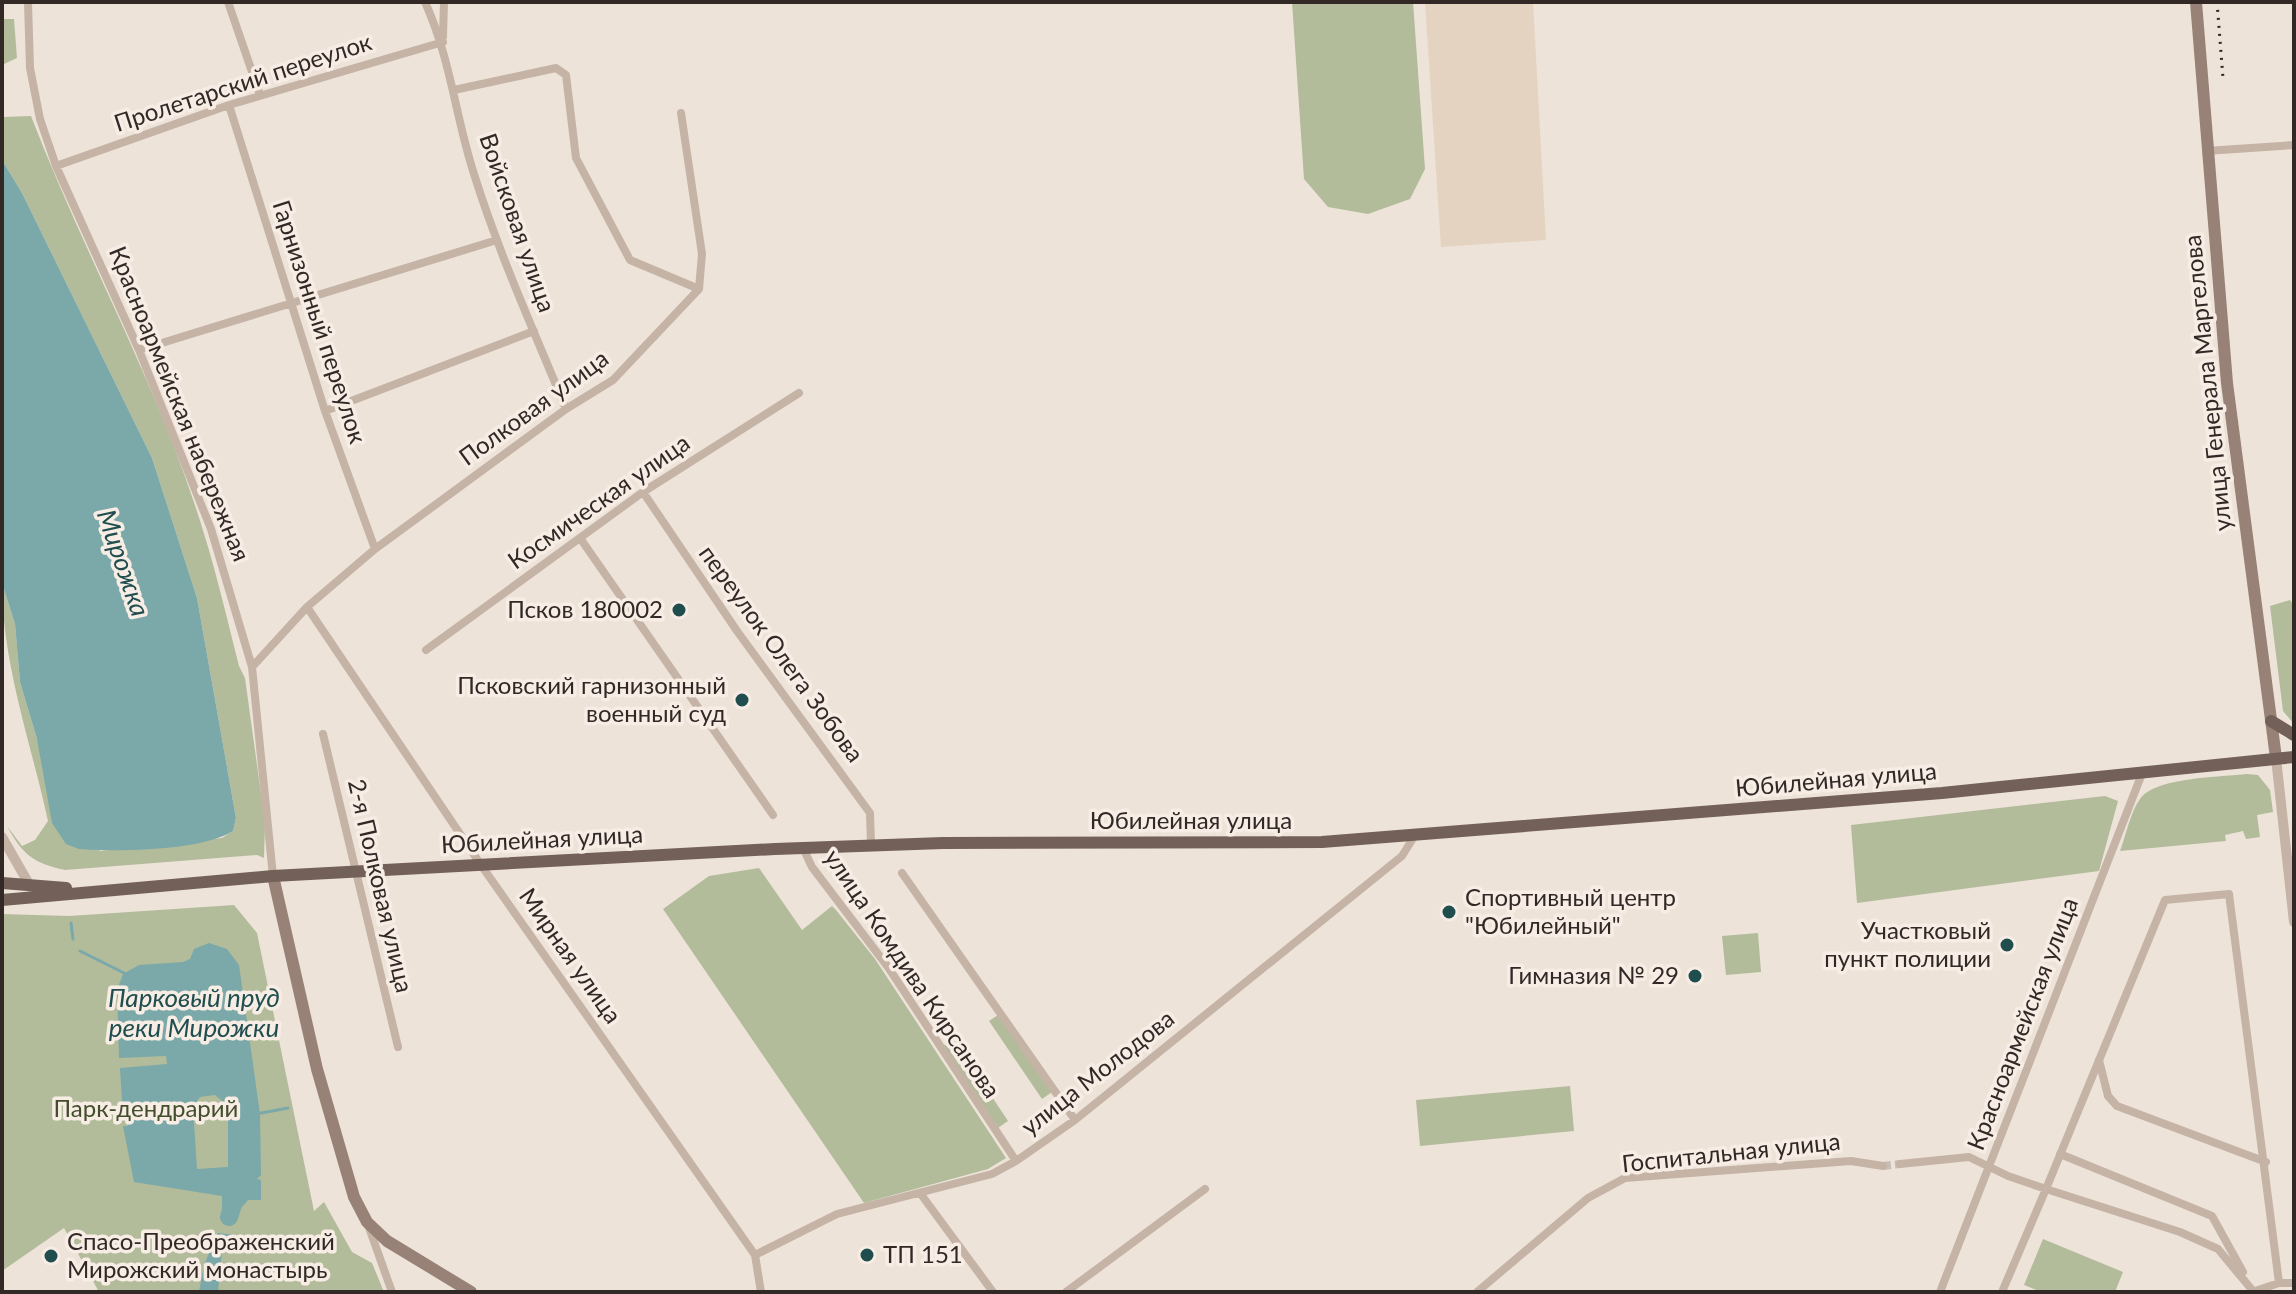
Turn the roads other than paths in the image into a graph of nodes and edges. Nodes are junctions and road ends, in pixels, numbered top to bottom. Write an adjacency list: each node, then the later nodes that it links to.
1 (28, 2): 13 (street, Красноармейская набережная)
2 (228, 2): 8 (street)
3 (425, 2): 6 (street, Войсковая улица)
4 (444, 2): 6 (street)
5 (2196, 2): 12 (main road, улица Генерала Маргелова)
6 (443, 42): 7 (street, Войсковая улица); 8 (street, Пролетарский переулок)
7 (454, 90): 14 (street, Войсковая улица); 15 (street)
8 (260, 95): 9 (street, Пролетарский переулок)
9 (229, 105): 13 (street, Пролетарский переулок); 16 (street, Гарнизонный переулок)
10 (681, 113): 15 (street)
11 (2294, 145): 12 (street)
12 (2206, 151): 28 (main road, улица Генерала Маргелова)
13 (56, 166): 18 (street, Красноармейская набережная)
14 (497, 240): 16 (street); 17 (street, Войсковая улица)
15 (699, 289): 20 (street, Полковая улица)
16 (291, 301): 18 (street); 21 (street, Гарнизонный переулок)
17 (534, 331): 20 (street, Войсковая улица); 21 (street)
18 (139, 350): 27 (street, Красноармейская набережная)
19 (799, 393): 22 (street, Космическая улица)
20 (566, 409): 24 (street, Полковая улица)
21 (325, 411): 24 (street, Гарнизонный переулок)
22 (643, 492): 23 (street, Космическая улица); 38 (street, переулок Олега Зобова)
23 (580, 538): 26 (street, Космическая улица); 34 (street)
24 (375, 549): 25 (street, Полковая улица)
25 (307, 607): 27 (street, Полковая улица); 40 (street, Мирная улица)
26 (426, 650)
27 (252, 667): 43 (street, Красноармейская набережная)
28 (2271, 721): 30 (main road); 32 (main road, улица Генерала Маргелова)
29 (323, 734): 41 (street, 2-я Полковая улица)
30 (2294, 735)
31 (2294, 757): 32 (main road, Юбилейная улица)
32 (2276, 758): 33 (main road, Юбилейная улица); 37 (street)
33 (2144, 770): 35 (main road, Юбилейная улица); 57 (street, Красноармейская улица)
34 (773, 815)
35 (1415, 835): 38 (main road, Юбилейная улица); 51 (street, улица Молодова)
36 (2, 837): 45 (street)
37 (2289, 837): 48 (street)
38 (871, 845): 39 (main road, Юбилейная улица)
39 (803, 848): 40 (main road, Юбилейная улица); 53 (street, улица Комдива Кирсанова)
40 (481, 865): 41 (main road, Юбилейная улица); 62 (street, Мирная улица)
41 (354, 872): 43 (main road, Юбилейная улица); 49 (street, 2-я Полковая улица)
42 (902, 873): 51 (street)
43 (273, 876): 46 (main road, Юбилейная улица); 61 (main road, Красноармейская набережная)
44 (2, 883): 45 (main road, Юбилейная улица)
45 (29, 884): 46 (main road, Юбилейная улица)
46 (86, 891): 47 (main road, Юбилейная улица)
47 (2, 900)
48 (2294, 922)
49 (398, 1047)
50 (2099, 1060): 52 (street); 54 (street); 54 (street)
51 (1075, 1120): 53 (street, улица Молодова)
52 (2060, 1154): 59 (street); 66 (street)
53 (1016, 1161): 60 (street, улица Молодова)
54 (2266, 1162): 63 (street)
55 (1900, 1164): 57 (street)
56 (1883, 1166): 71 (street, Госпитальная улица)
57 (1989, 1166): 59 (street); 72 (street, Красноармейская улица)
58 (1205, 1189): 65 (street)
59 (2046, 1189): 66 (street); 73 (street)
60 (920, 1193): 62 (street, улица Молодова); 70 (street)
61 (367, 1222): 67 (street, Красноармейская набережная); 68 (main road)
62 (755, 1255): 69 (street, Мирная улица)
63 (2279, 1283): 64 (street); 66 (street)
64 (2294, 1283)
65 (1070, 1291)
66 (2253, 1291)
67 (392, 1292)
68 (471, 1292)
69 (761, 1292)
70 (993, 1292)
71 (1477, 1292)
72 (1940, 1292)
73 (2002, 1292)

